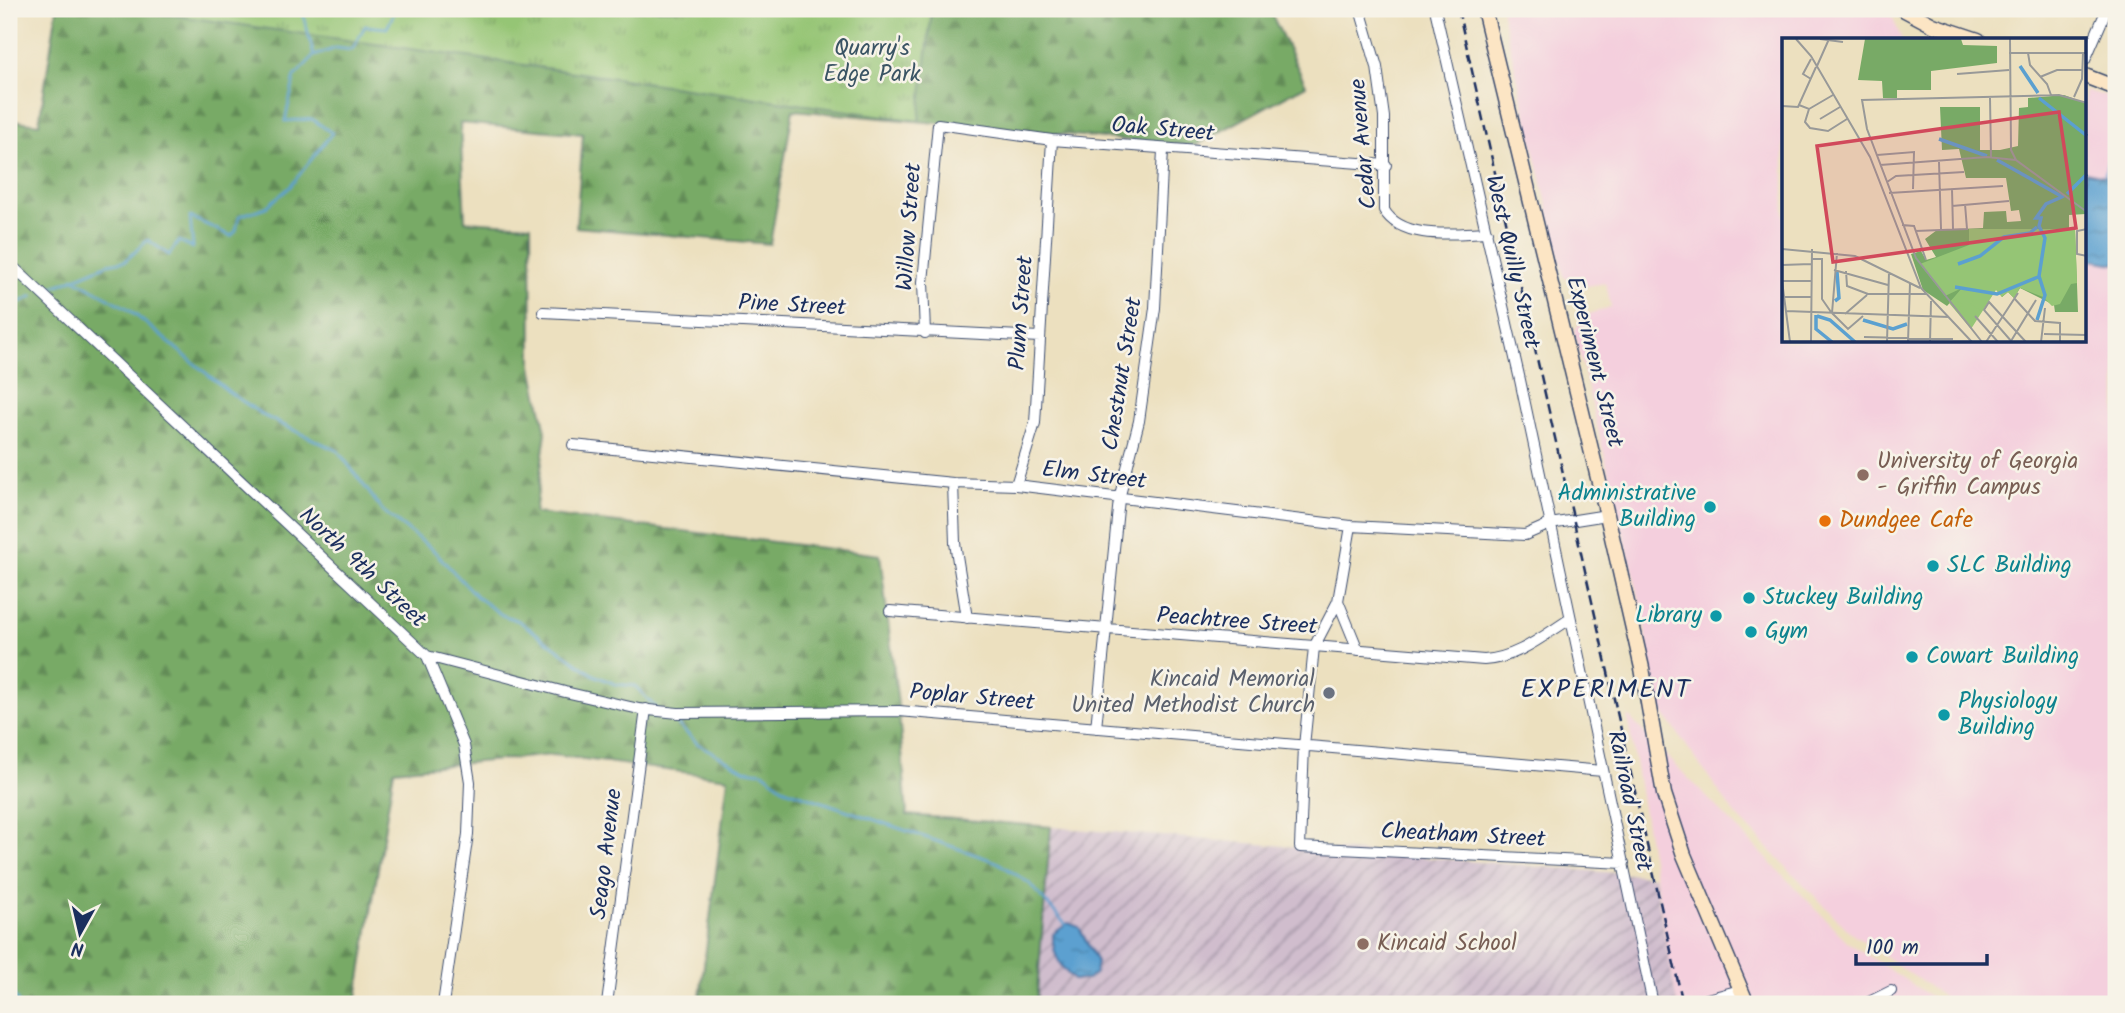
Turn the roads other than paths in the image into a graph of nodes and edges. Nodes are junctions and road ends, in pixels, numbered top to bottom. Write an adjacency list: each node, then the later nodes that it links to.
1 (1360, 9): 13 (street, Cedar Avenue)
2 (1434, 9): 14 (street, West Quilly Street)
3 (1484, 9): 23 (main road, Experiment Street)
4 (1903, 9): 6 (main road)
5 (2106, 9): 7 (street)
6 (1972, 38)
7 (2086, 58)
8 (2086, 76): 9 (main road)
9 (2116, 88)
10 (938, 124): 11 (street, Oak Street); 17 (street, Willow Street)
11 (1052, 140): 12 (street, Oak Street); 18 (street, Plum Street)
12 (1163, 150): 13 (street, Oak Street); 22 (street, Chestnut Street)
13 (1386, 165): 14 (street, Cedar Avenue)
14 (1487, 232): 24 (street, West Quilly Street)
15 (9, 262): 33 (street, North 9th Street)
16 (543, 313): 17 (street, Pine Street)
17 (925, 333): 18 (street, Pine Street)
18 (1040, 337): 21 (street, Plum Street)
19 (573, 445): 20 (street, Elm Street)
20 (953, 483): 21 (street, Elm Street); 28 (street)
21 (1016, 485): 22 (street, Elm Street)
22 (1119, 499): 25 (street, Elm Street); 30 (street, Chestnut Street)
23 (1607, 515): 24 (street, Elm Street); 39 (main road, Experiment Street)
24 (1549, 524): 25 (street, Elm Street); 29 (street, Railroad Street)
25 (1351, 526): 26 (street)
26 (1338, 601): 31 (street); 32 (street)
27 (890, 611): 28 (street, Peachtree Street)
28 (967, 618): 30 (street, Peachtree Street)
29 (1570, 619): 32 (street, Peachtree Street); 37 (street, Railroad Street)
30 (1104, 630): 31 (street, Peachtree Street); 35 (street, Chestnut Street)
31 (1314, 647): 32 (street, Peachtree Street); 36 (street)
32 (1358, 650)
33 (428, 656): 34 (street, Poplar Street); 42 (street, North 9th Street)
34 (646, 709): 35 (street, Poplar Street); 43 (street, Seago Avenue)
35 (1096, 728): 36 (street, Poplar Street)
36 (1304, 746): 37 (street, Poplar Street); 38 (street, Cheatham Street)
37 (1603, 771): 38 (street, Railroad Street)
38 (1624, 863): 44 (street, Railroad Street)
39 (1740, 990): 45 (street); 46 (main road, Experiment Street)
40 (1891, 991): 41 (street)
41 (1881, 1001): 47 (street)
42 (443, 1004)
43 (607, 1004)
44 (1653, 1004)
45 (1689, 1004)
46 (1747, 1004)
47 (1865, 1004)

